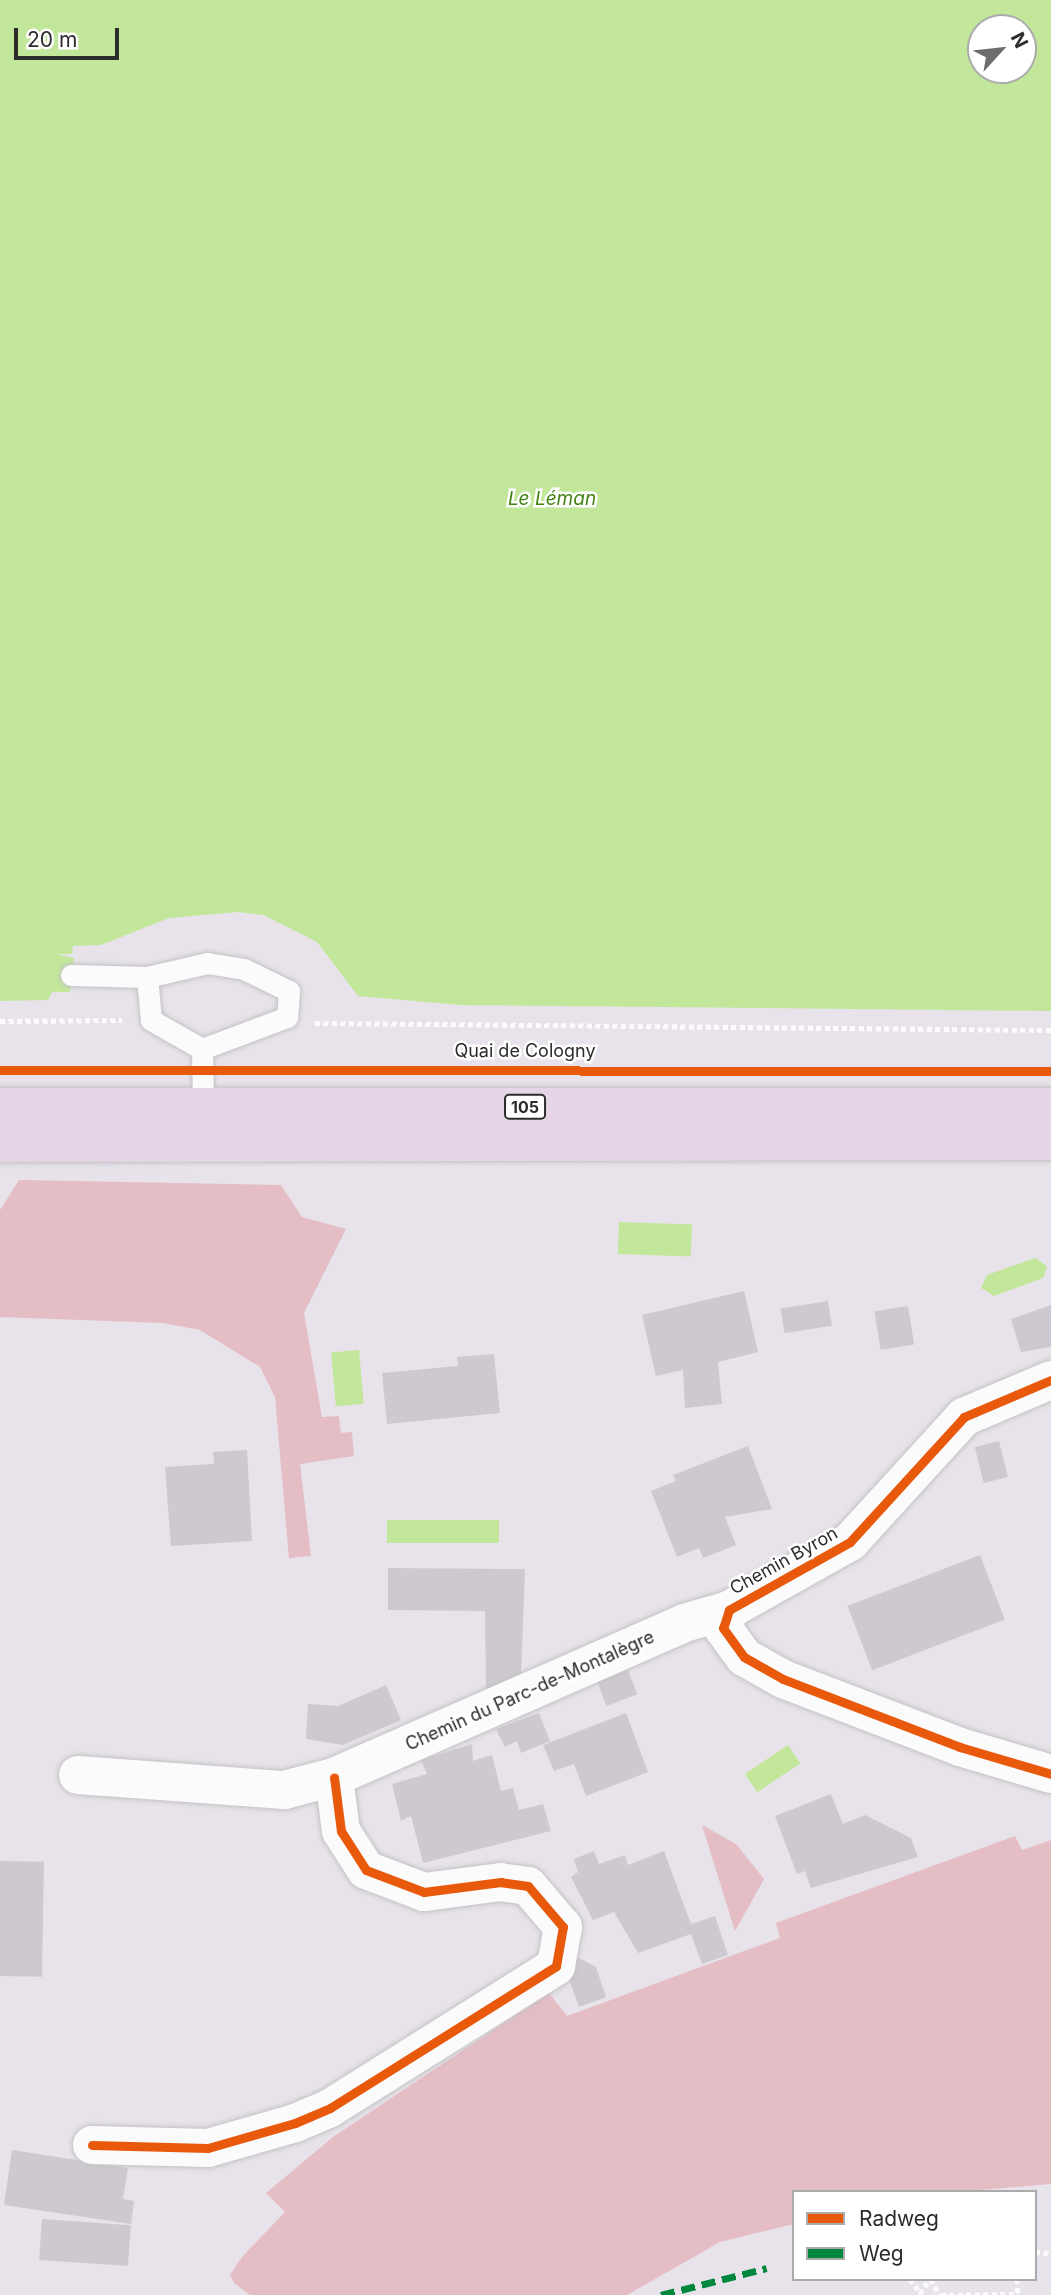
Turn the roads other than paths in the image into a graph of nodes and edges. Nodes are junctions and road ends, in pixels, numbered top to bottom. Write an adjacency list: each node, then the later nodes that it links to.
1 (71, 975): 2 (lane)
2 (147, 977): 3 (lane); 3 (lane)
3 (202, 1049): 5 (lane)
4 (0, 1107): 5 (main road, 105)
5 (203, 1107): 6 (main road, 105)
6 (1051, 1107)
7 (1051, 1141): 8 (main road, 105)
8 (0, 1143)
9 (1051, 1380): 10 (street, Chemin Byron)
10 (729, 1610): 11 (street, Chemin Byron); 13 (street, Chemin du Parc-de-Montalègre)
11 (1051, 1774)
12 (78, 1775): 13 (street, Chemin du Parc-de-Montalègre)
13 (334, 1777): 14 (street)
14 (92, 2144)

